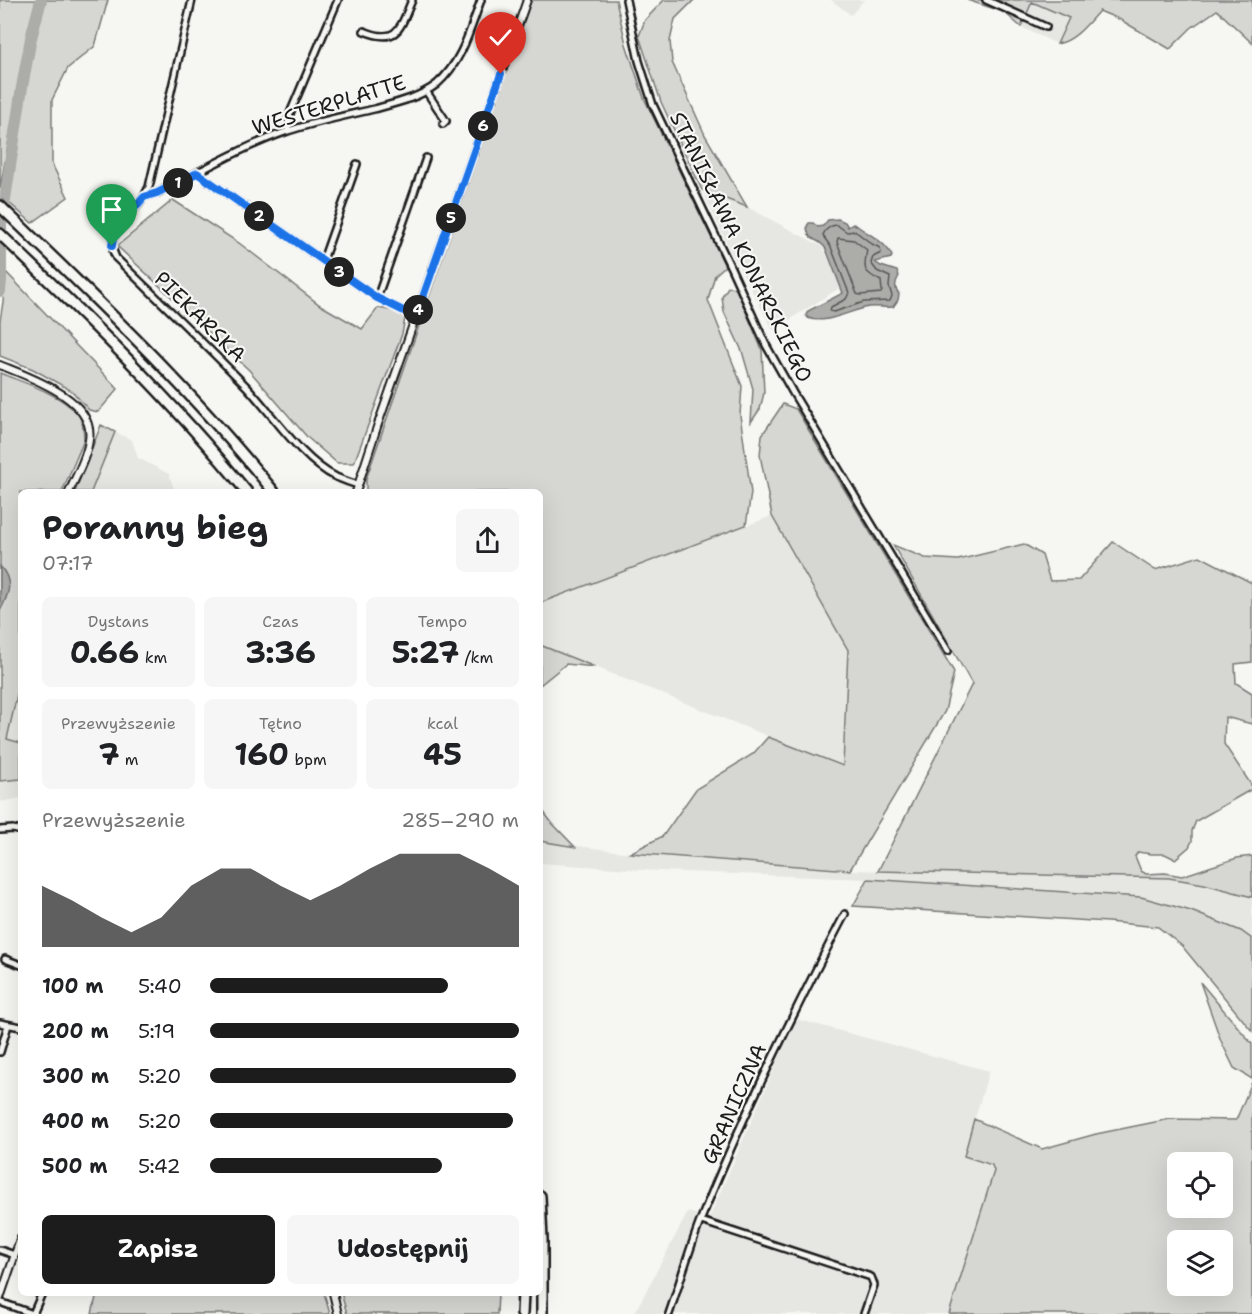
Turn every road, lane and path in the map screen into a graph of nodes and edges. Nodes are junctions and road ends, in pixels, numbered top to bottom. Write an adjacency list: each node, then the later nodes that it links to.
1 (192, 0): 16 (street, PIEKARSKA)
2 (338, 0): 12 (street)
3 (412, 0): 9 (street)
4 (481, 0): 10 (street, WESTERPLATTE)
5 (527, 0): 21 (street)
6 (626, 0): 27 (street, STANISŁAWA KONARSKIEGO)
7 (986, 0): 8 (street)
8 (1046, 27)
9 (364, 31)
10 (426, 91): 11 (street); 12 (street, WESTERPLATTE)
11 (442, 124)
12 (288, 131): 15 (street, WESTERPLATTE)
13 (426, 158): 20 (street)
14 (357, 164): 19 (street)
15 (197, 173): 16 (street, WESTERPLATTE); 19 (street)
16 (144, 197): 26 (street, PIEKARSKA)
17 (0, 206): 25 (highway)
18 (0, 234): 24 (highway)
19 (323, 260): 20 (street)
20 (377, 298): 21 (street)
21 (416, 317): 26 (street)
22 (2, 366): 23 (street)
23 (70, 489)
24 (244, 489)
25 (272, 489)
26 (357, 489)
27 (948, 651)
28 (0, 830): 29 (street)
29 (18, 830)
30 (845, 914): 37 (street, GRANICZNA)
31 (5, 959): 32 (street)
32 (18, 964)
33 (0, 1023): 34 (street)
34 (8, 1025): 35 (street); 36 (street)
35 (18, 1027)
36 (0, 1052)
37 (701, 1221): 50 (street, GRANICZNA); 51 (street)
38 (18, 1246): 40 (street)
39 (0, 1250): 40 (street)
40 (15, 1255): 45 (street)
41 (41, 1296): 46 (street)
42 (334, 1296): 47 (street)
43 (523, 1296): 48 (highway)
44 (542, 1296): 49 (highway)
45 (0, 1300): 46 (street)
46 (33, 1314)
47 (338, 1314)
48 (522, 1314)
49 (542, 1314)
50 (669, 1314)
51 (864, 1314)

